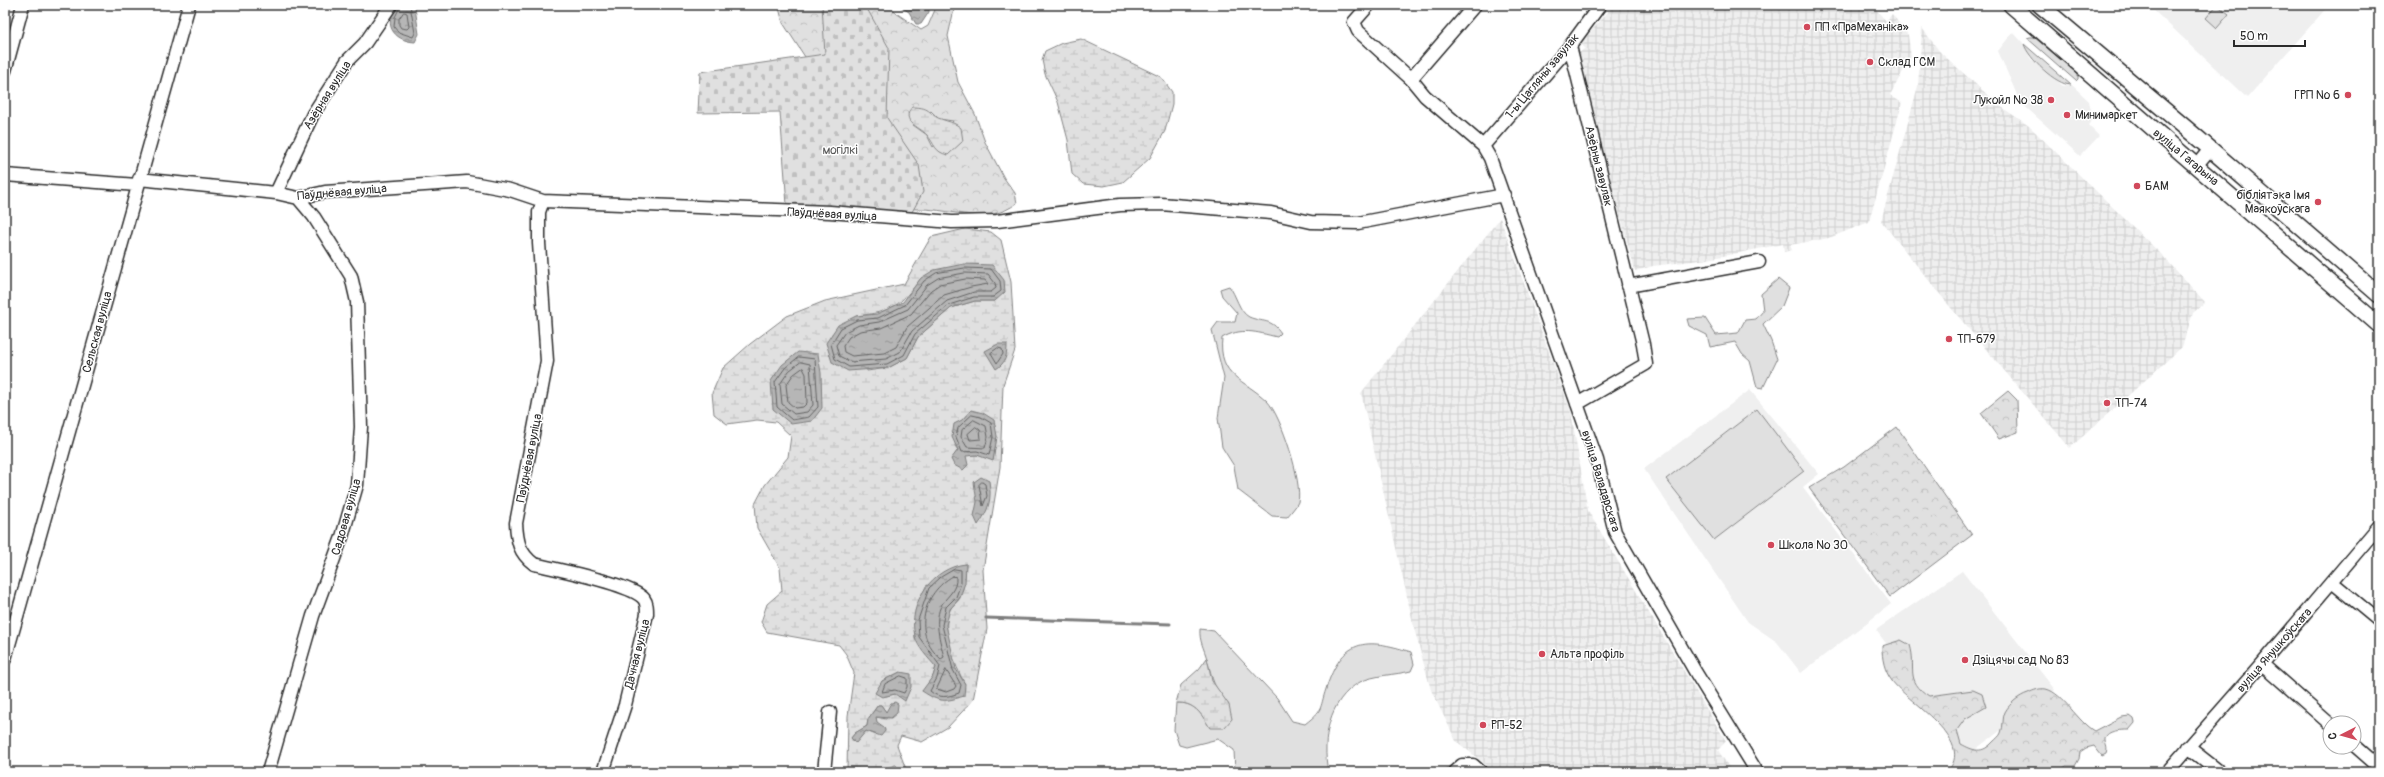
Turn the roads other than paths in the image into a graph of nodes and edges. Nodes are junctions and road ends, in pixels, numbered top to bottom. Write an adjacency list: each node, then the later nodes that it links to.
1 (23, 5): 10 (street)
2 (189, 5): 16 (street, Сельская вуліца)
3 (392, 5): 17 (street, Азёрная вуліца)
4 (1369, 5): 11 (street)
5 (1475, 5): 11 (street)
6 (1600, 5): 9 (street, 1-ы Цагляны завулак)
7 (2011, 5): 14 (main road, вуліца Гагарына)
8 (2040, 5): 13 (main road, вуліца Гагарына)
9 (1570, 46): 12 (street, 1-ы Цагляны завулак); 22 (street, Азёрны завулак)
10 (5, 70)
11 (1411, 79): 12 (street)
12 (1483, 146): 18 (street, вуліца Валадарскага)
13 (2210, 149): 14 (street); 23 (main road, вуліца Гагарына)
14 (2196, 166): 24 (main road, вуліца Гагарына)
15 (5, 175): 16 (street, Паўднёвая вуліца)
16 (138, 182): 17 (street, Паўднёвая вуліца); 30 (street, Сельская вуліца)
17 (276, 193): 19 (street, Паўднёвая вуліца)
18 (1504, 195): 20 (street, Паўднёвая вуліца); 25 (street, вуліца Валадарскага)
19 (298, 198): 20 (street, Паўднёвая вуліца); 38 (street, Садовая вуліца)
20 (543, 201): 27 (street, Паўднёвая вуліца)
21 (1759, 262): 22 (street)
22 (1628, 286): 25 (street, Азёрны завулак)
23 (2379, 295)
24 (2379, 325)
25 (1577, 404): 42 (street, вуліца Валадарскага)
26 (2379, 526): 28 (street, вуліца Янушкоўскага)
27 (519, 548): 39 (street, Дачная вуліца)
28 (2332, 582): 29 (street); 31 (street, вуліца Янушкоўскага)
29 (2379, 622)
30 (5, 659)
31 (2262, 664): 33 (street); 34 (street, вуліца Янушкоўскага)
32 (830, 712): 40 (street)
33 (2322, 717)
34 (2188, 747): 43 (street, вуліца Янушкоўскага); 44 (street)
35 (2362, 752): 36 (street)
36 (2379, 767)
37 (1477, 768): 41 (street)
38 (268, 772)
39 (603, 772)
40 (824, 772)
41 (1454, 772)
42 (1756, 772)
43 (2166, 772)
44 (2220, 772)

